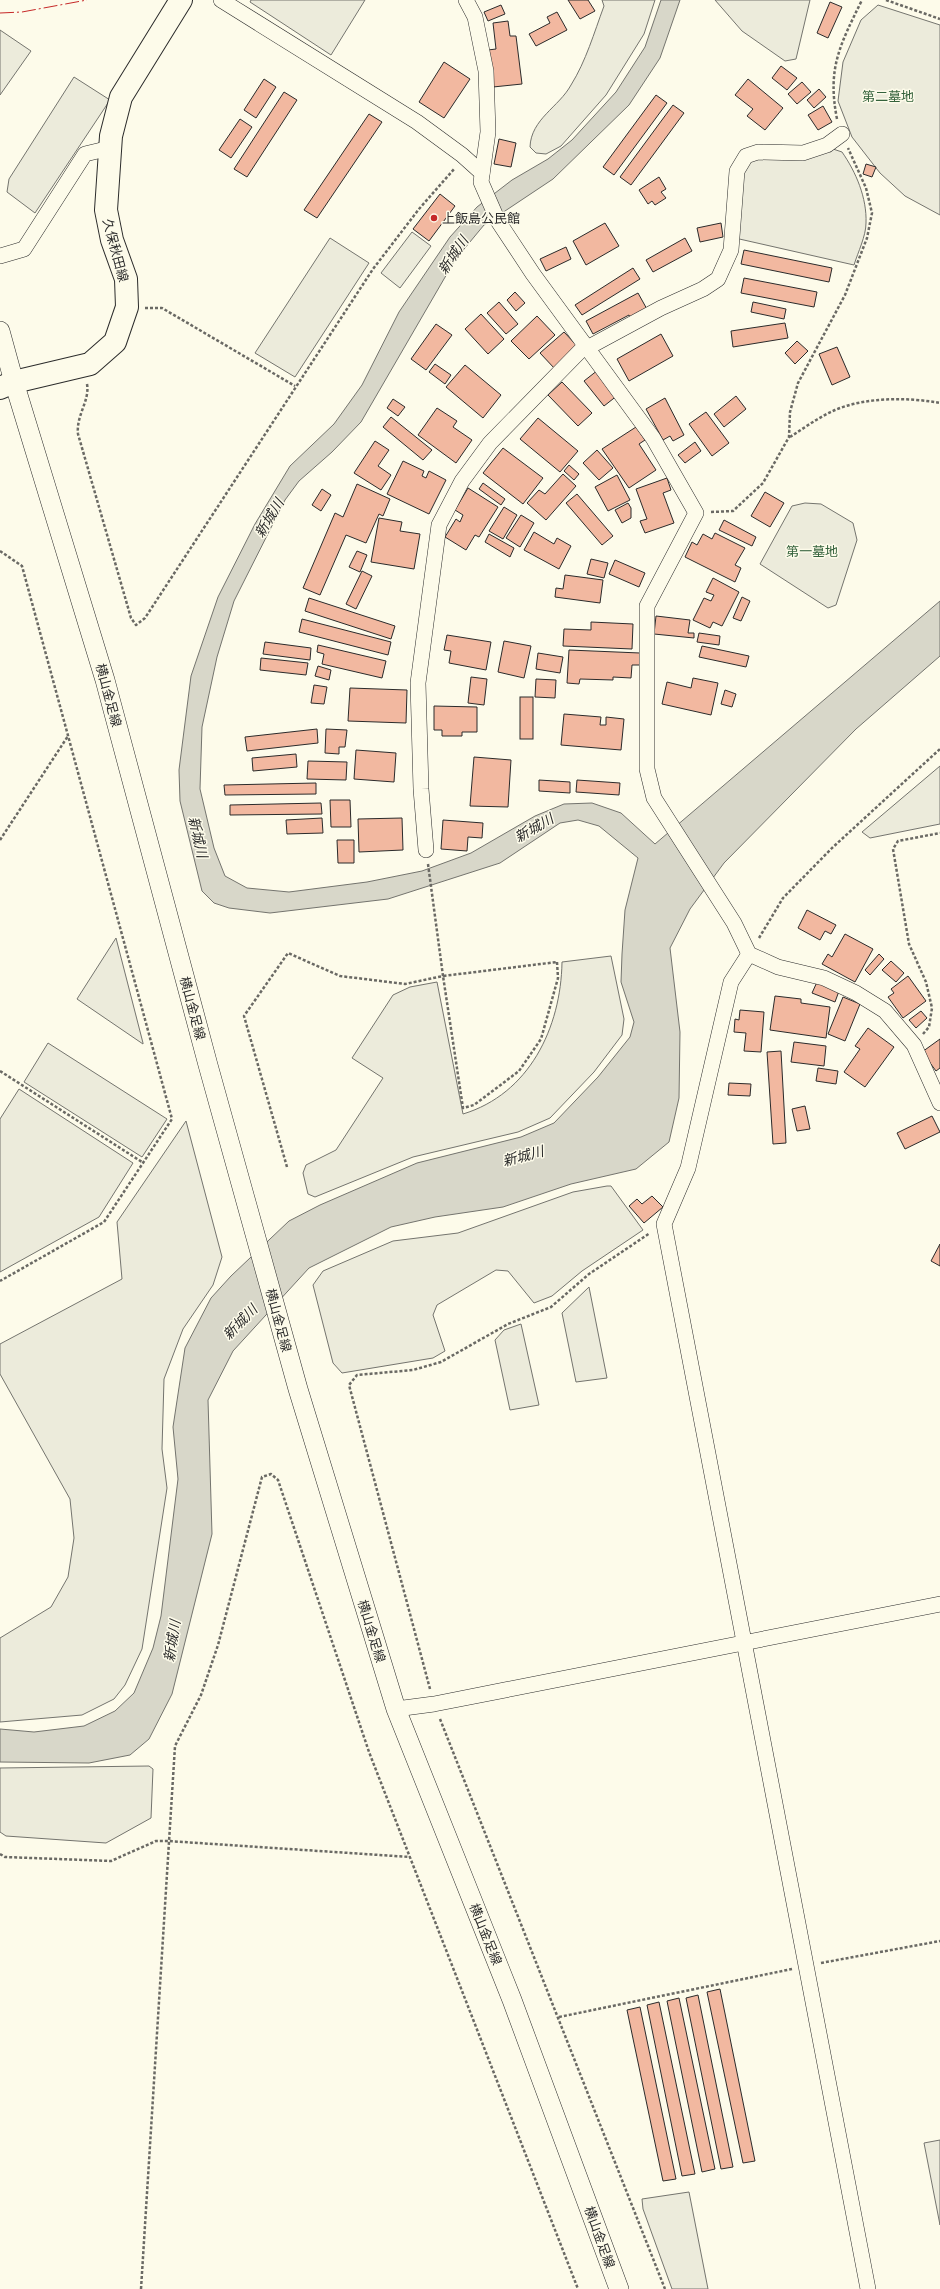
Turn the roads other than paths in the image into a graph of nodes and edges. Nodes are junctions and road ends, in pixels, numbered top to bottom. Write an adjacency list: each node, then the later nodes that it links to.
1 (181, 0): 5 (main road, 久保秋田線)
2 (221, 0): 6 (street)
3 (466, 0): 6 (street)
4 (842, 134): 9 (street)
5 (110, 148): 7 (street); 10 (main road, 久保秋田線)
6 (481, 177): 9 (street)
7 (0, 256)
8 (0, 331): 10 (street, 横山金足線)
9 (586, 347): 11 (street); 12 (street)
10 (7, 385): 16 (street, 横山金足線)
11 (426, 850)
12 (749, 954): 13 (street); 15 (street)
13 (940, 1103)
14 (940, 1604): 15 (street)
15 (744, 1642): 16 (street); 18 (street)
16 (396, 1709): 17 (street, 横山金足線)
17 (620, 2289)
18 (868, 2289)

